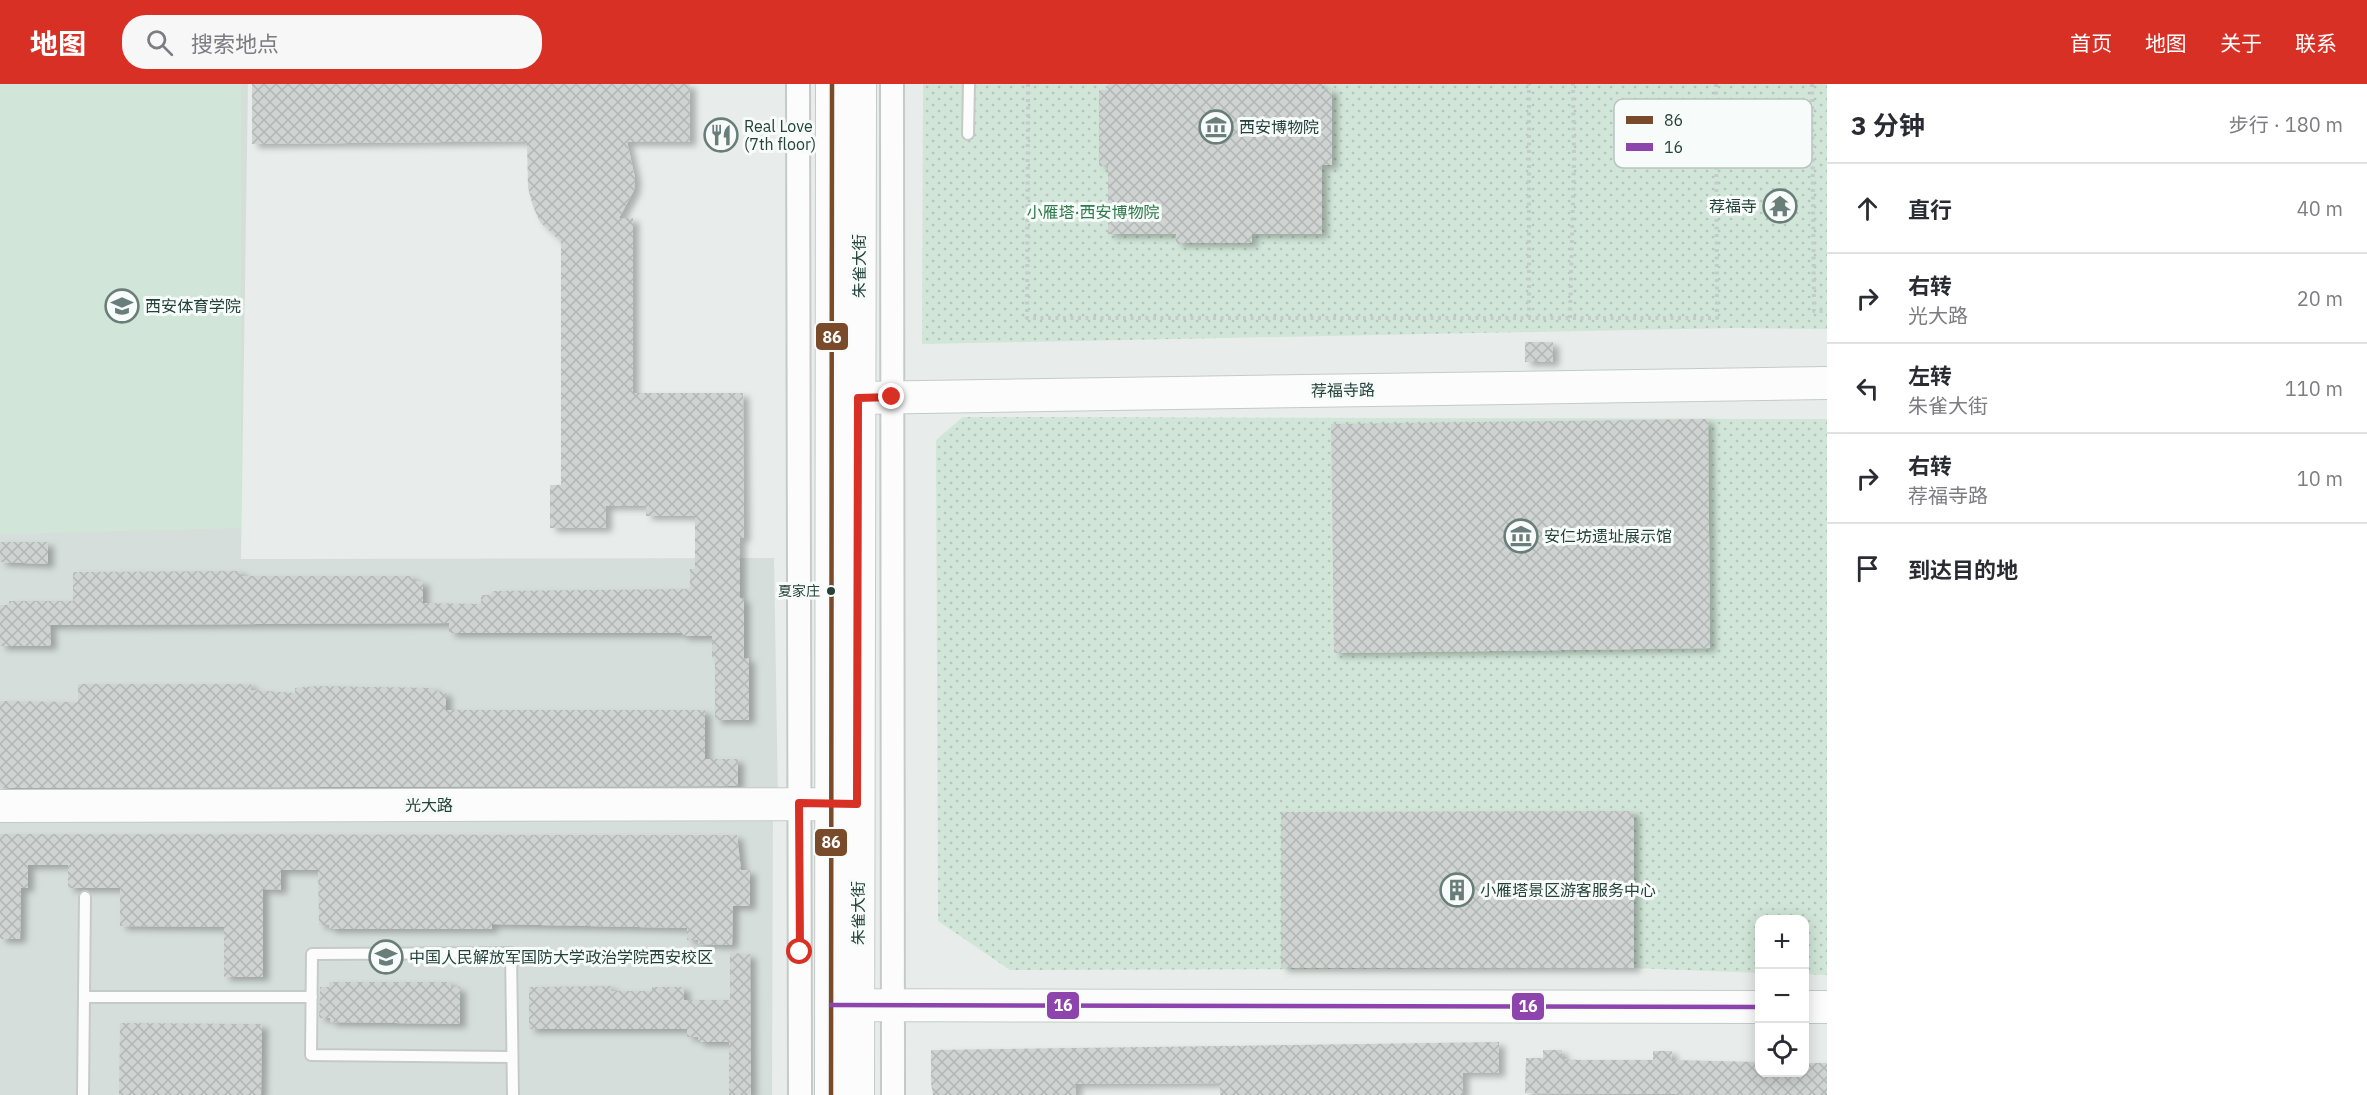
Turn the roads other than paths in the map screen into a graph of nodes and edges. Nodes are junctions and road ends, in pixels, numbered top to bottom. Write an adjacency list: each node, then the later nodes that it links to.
1 (798, 84): 10 (street)
2 (832, 84): 11 (street, 朱雀大街)
3 (860, 84): 9 (street, 朱雀大街)
4 (892, 84): 8 (street)
5 (969, 84): 6 (lane)
6 (968, 134)
7 (1827, 383): 8 (street, 荐福寺路)
8 (892, 397): 9 (street, 荐福寺路); 17 (street)
9 (858, 398): 11 (street, 朱雀大街)
10 (799, 803): 11 (street, 光大路); 12 (street, 光大路); 24 (street)
11 (844, 803): 16 (street, 朱雀大街)
12 (0, 806)
13 (85, 897): 14 (lane)
14 (84, 997): 15 (lane); 22 (lane)
15 (312, 997): 21 (lane); 21 (lane)
16 (845, 1005): 17 (street); 25 (street, 朱雀大街); 26 (street, 朱雀大街)
17 (893, 1005): 18 (street); 27 (street)
18 (1755, 1007)
19 (1809, 1007): 20 (street)
20 (1827, 1007)
21 (512, 1057): 23 (lane)
22 (83, 1095)
23 (513, 1095)
24 (800, 1095)
25 (831, 1095)
26 (858, 1095)
27 (893, 1095)

